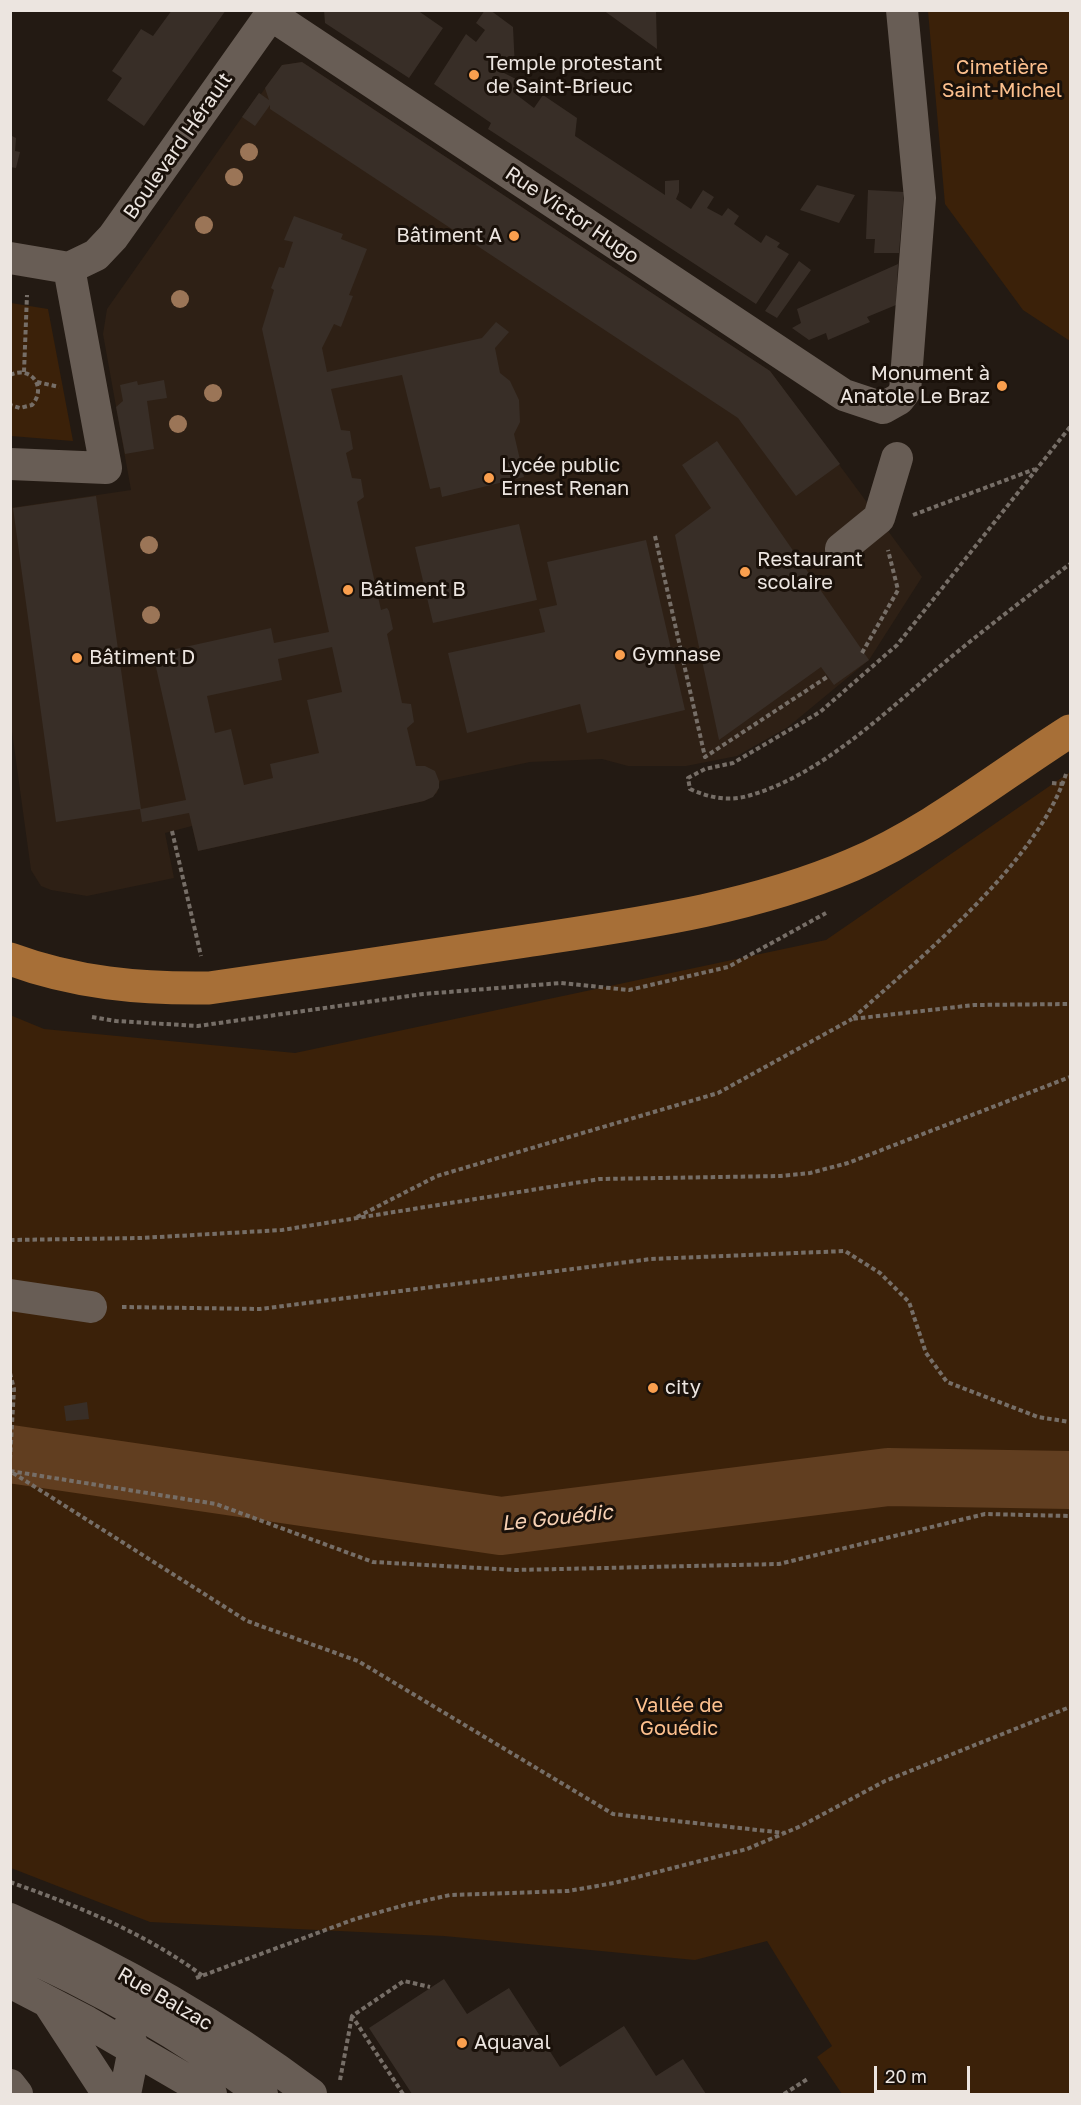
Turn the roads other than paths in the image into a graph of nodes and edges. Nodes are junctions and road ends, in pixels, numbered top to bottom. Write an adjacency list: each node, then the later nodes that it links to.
1 (902, 10): 2 (street, Rue Victor Hugo)
2 (273, 13): 4 (street, Boulevard Hérault)
3 (10, 258): 4 (street)
4 (69, 268): 5 (street)
5 (10, 464)
6 (893, 470): 7 (street)
7 (841, 549)
8 (1071, 731): 9 (main road)
9 (10, 959)
10 (10, 1295): 11 (street)
11 (91, 1307)
12 (10, 1919): 14 (street, Rue Balzac)
13 (10, 1948): 16 (street)
14 (89, 1955): 16 (street); 20 (street, Rue Balzac)
15 (10, 1982): 17 (street)
16 (108, 1996): 18 (street); 25 (street)
17 (46, 1999): 18 (street); 22 (street)
18 (134, 2049): 23 (street); 24 (street)
19 (10, 2085): 21 (street)
20 (325, 2090)
21 (17, 2094)
22 (108, 2094)
23 (125, 2094)
24 (211, 2094)
25 (261, 2094)

